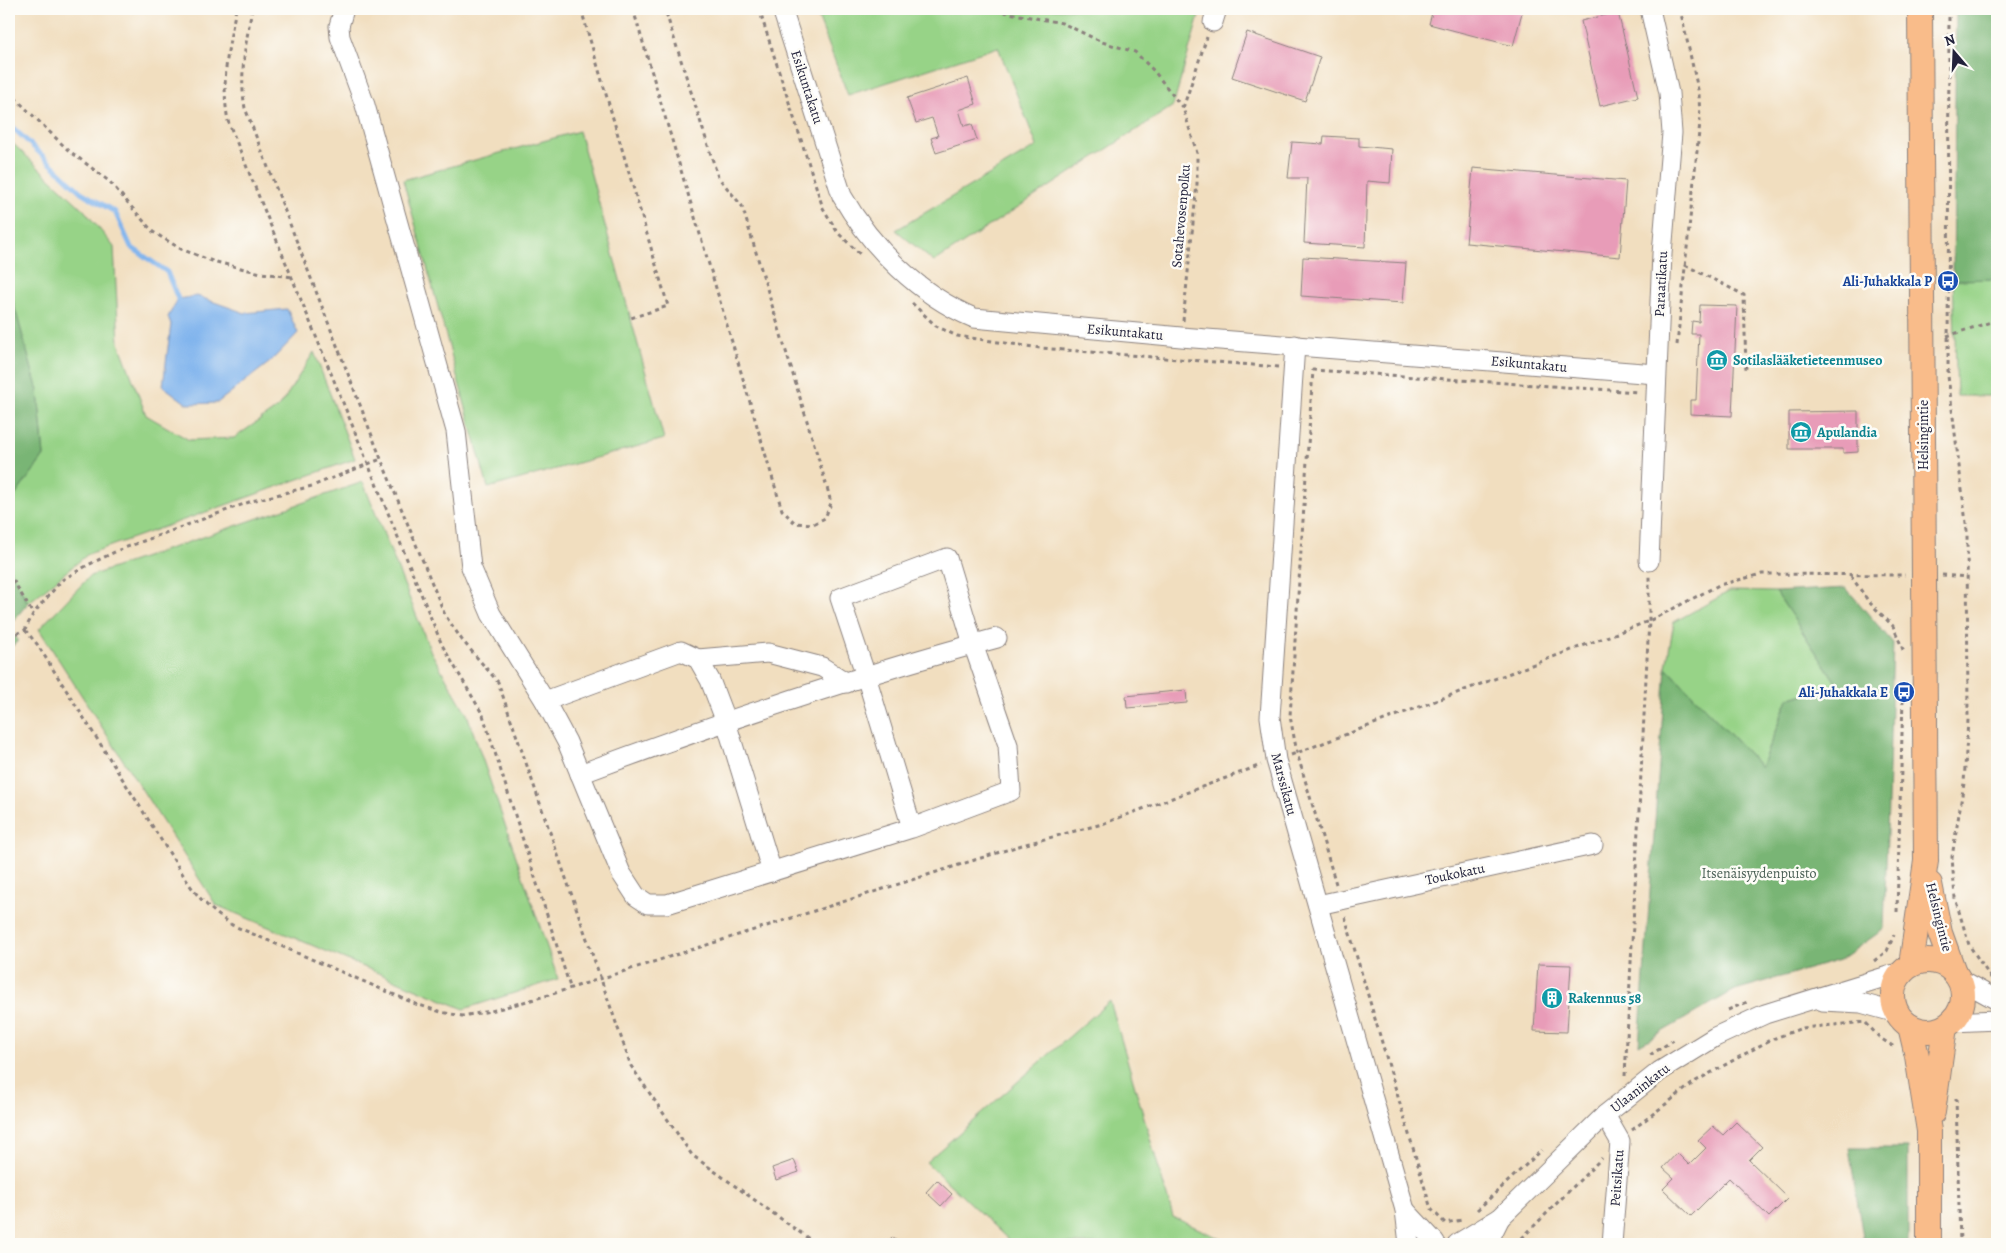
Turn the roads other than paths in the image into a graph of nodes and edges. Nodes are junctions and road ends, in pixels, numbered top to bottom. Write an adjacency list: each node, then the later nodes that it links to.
1 (344, 9): 13 (street)
2 (782, 9): 5 (street, Esikuntakatu)
3 (1650, 9): 6 (street, Paraatikatu)
4 (1920, 9): 18 (main road, Helsingintie)
5 (1295, 345): 6 (street, Esikuntakatu); 20 (street, Marssikatu)
6 (1656, 374): 7 (street, Paraatikatu)
7 (1649, 561)
8 (997, 638): 9 (street)
9 (973, 644): 11 (street); 11 (street); 16 (street)
10 (698, 659): 12 (street); 13 (street); 14 (street)
11 (866, 676): 12 (street); 16 (street)
12 (847, 683): 14 (street)
13 (545, 701): 15 (street)
14 (726, 722): 15 (street); 19 (street)
15 (580, 774): 19 (street)
16 (912, 828): 19 (street)
17 (1593, 845): 20 (street, Toukokatu)
18 (1926, 861): 21 (main road, Helsingintie); 22 (main road, Helsingintie)
19 (772, 872)
20 (1318, 904): 30 (street, Marssikatu)
21 (1907, 968): 22 (main road); 23 (street, Ulaaninkatu); 25 (main road)
22 (1956, 976): 24 (street); 27 (main road)
23 (1861, 994): 25 (street, Ulaaninkatu); 28 (street, Ulaaninkatu)
24 (1994, 998)
25 (1903, 1020): 27 (main road); 29 (main road)
26 (1997, 1020): 27 (street)
27 (1949, 1025): 29 (main road)
28 (1605, 1115): 31 (street, Ulaaninkatu); 36 (street, Peitsikatu)
29 (1929, 1131): 37 (main road)
30 (1405, 1210): 32 (street, Marssikatu); 33 (street)
31 (1500, 1218): 34 (street); 35 (street)
32 (1409, 1244)
33 (1438, 1244)
34 (1456, 1244)
35 (1487, 1244)
36 (1612, 1244)
37 (1929, 1244)

